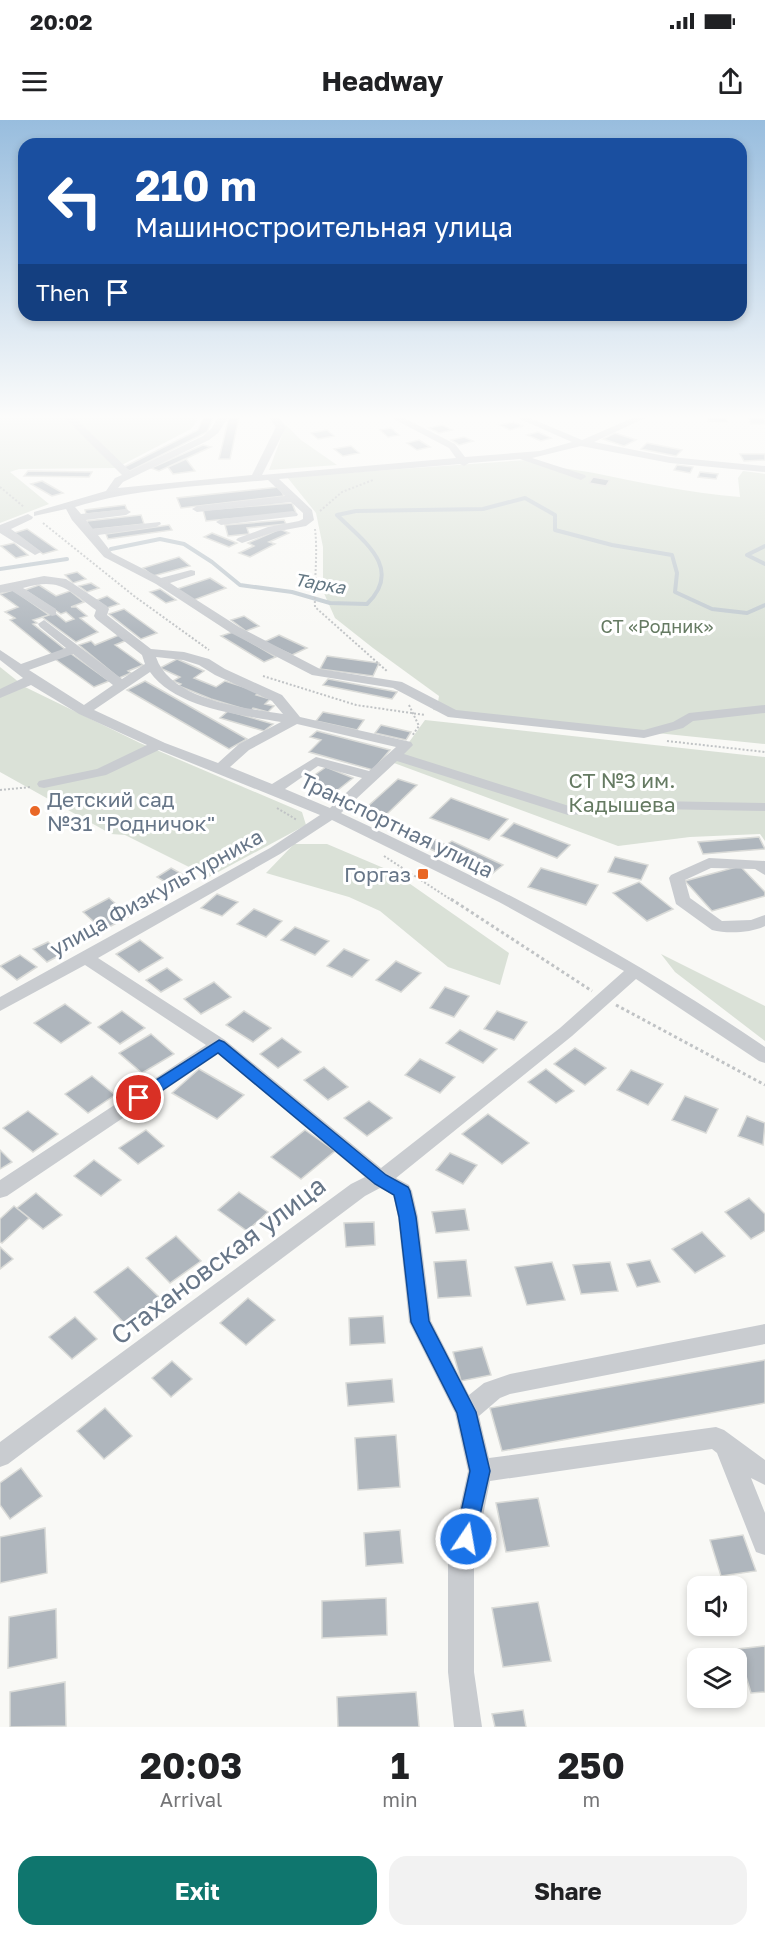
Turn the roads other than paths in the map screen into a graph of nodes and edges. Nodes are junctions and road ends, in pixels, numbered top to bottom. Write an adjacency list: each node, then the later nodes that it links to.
1 (124, 491): 3 (street)
2 (287, 491): 4 (street)
3 (110, 493): 5 (street)
4 (295, 498): 6 (street); 8 (street)
5 (68, 505): 9 (street); 12 (street)
6 (197, 509)
7 (126, 512): 9 (street)
8 (311, 516): 10 (street); 14 (street)
9 (76, 518): 13 (street)
10 (221, 522)
11 (156, 524): 13 (street)
12 (1, 529): 15 (street)
13 (89, 533): 17 (street)
14 (242, 540)
15 (35, 552)
16 (191, 573): 17 (street)
17 (160, 582): 29 (street)
18 (14, 587): 19 (street); 20 (street); 24 (street)
19 (0, 589)
20 (52, 612)
21 (44, 624): 22 (street)
22 (74, 649): 25 (street); 27 (street)
23 (0, 654): 25 (street, Транспортная улица)
24 (150, 659): 27 (street); 31 (street); 31 (street)
25 (18, 670): 26 (street, Транспортная улица)
26 (33, 679): 28 (street); 30 (street, Транспортная улица)
27 (122, 686): 30 (street)
28 (3, 692)
29 (765, 709)
30 (84, 711): 32 (street, Транспортная улица)
31 (295, 720): 33 (street); 34 (street)
32 (156, 746): 34 (street, Транспортная улица); 36 (street)
33 (395, 756): 35 (street, улица Физкультурника); 38 (street)
34 (220, 770): 37 (street, Транспортная улица)
35 (374, 777): 37 (street); 39 (street, улица Физкультурника)
36 (45, 784)
37 (273, 790): 39 (street, Транспортная улица)
38 (765, 807)
39 (332, 814): 42 (street, улица Физкультурника); 43 (street, Транспортная улица)
40 (765, 870): 41 (street)
41 (761, 925)
42 (86, 957): 44 (street, улица Физкультурника); 45 (street)
43 (635, 971): 46 (street, Транспортная улица); 47 (street, Стахановская улица)
44 (0, 1005)
45 (219, 1046): 47 (street); 48 (street)
46 (765, 1056)
47 (381, 1179): 50 (street); 52 (street, Стахановская улица)
48 (0, 1190)
49 (765, 1334): 50 (street)
50 (466, 1412): 53 (street)
51 (725, 1446): 53 (street); 54 (street); 55 (street)
52 (0, 1456)
53 (480, 1471): 56 (street)
54 (765, 1474)
55 (765, 1543)
56 (468, 1727)

